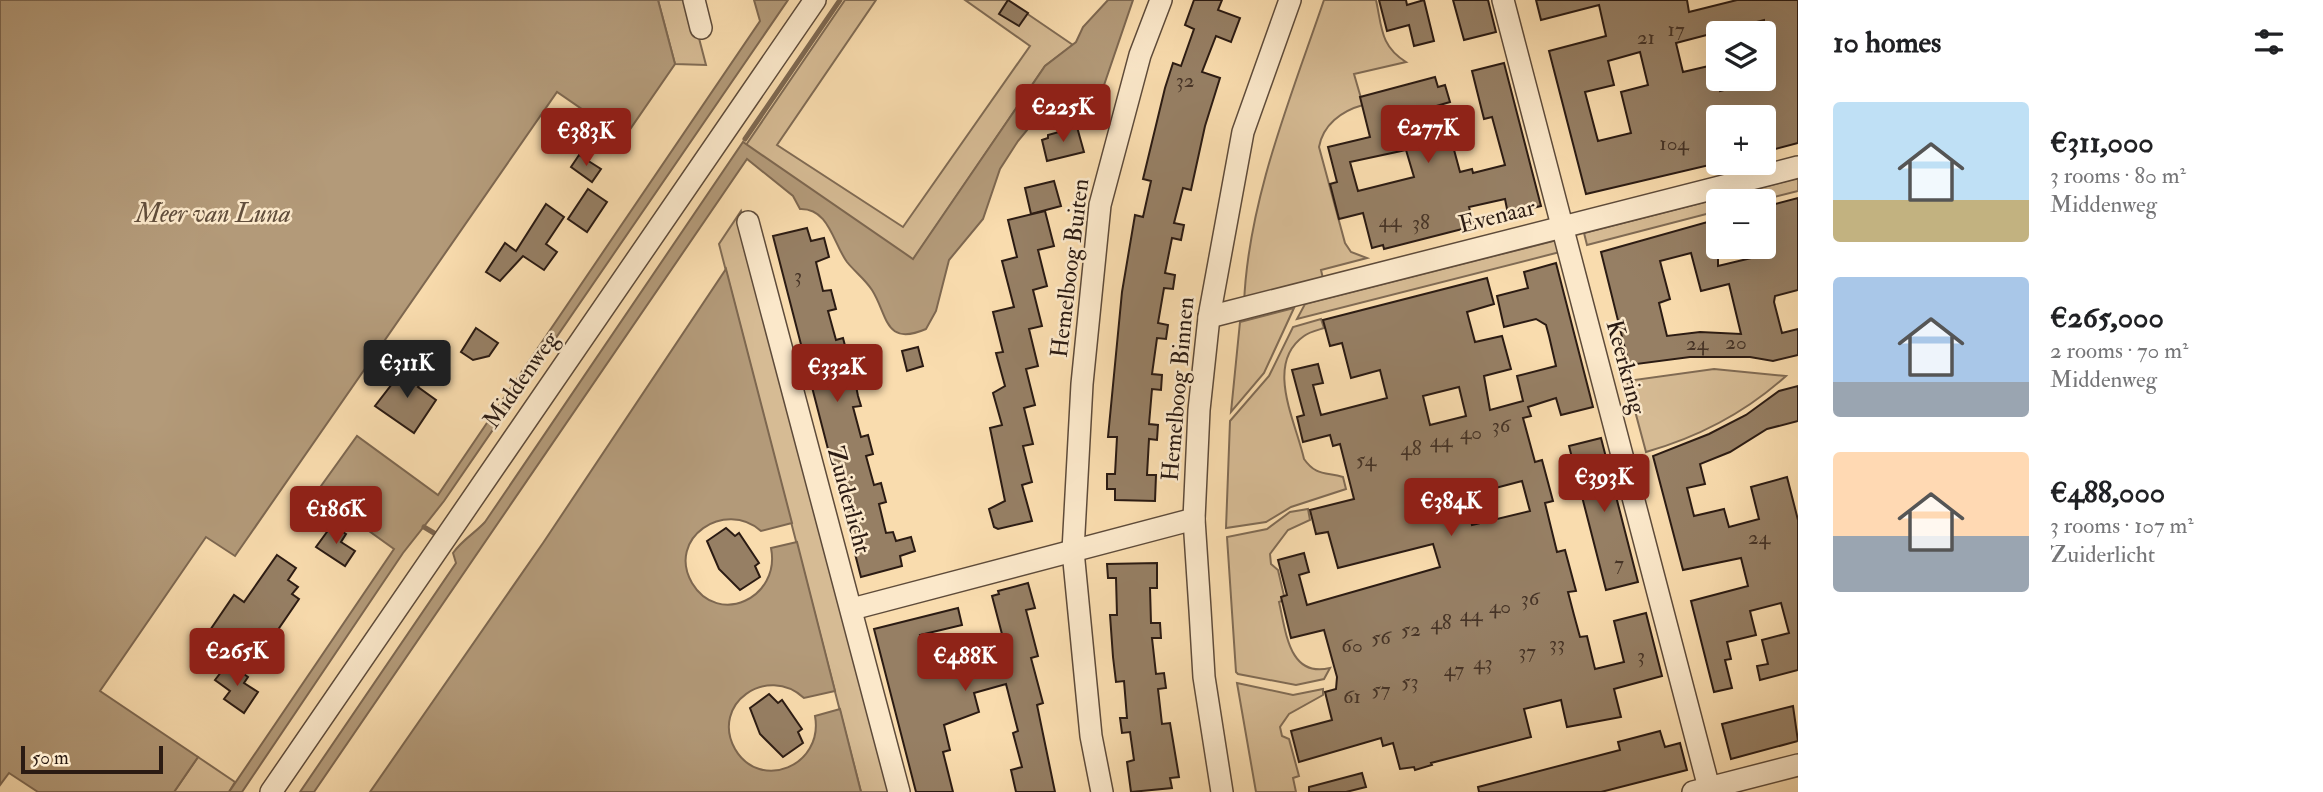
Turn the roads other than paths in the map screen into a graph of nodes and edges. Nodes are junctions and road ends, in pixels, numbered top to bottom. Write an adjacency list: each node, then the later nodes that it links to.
1 (694, 0): 6 (street)
2 (815, 0): 16 (street, Middenweg)
3 (1161, 0): 12 (street, Hemelboog Buiten)
4 (1290, 0): 10 (street, Hemelboog Binnen)
5 (1503, 0): 9 (street, Keerkring)
6 (701, 28)
7 (1798, 167): 9 (street, Evenaar)
8 (748, 222): 13 (street, Zuiderlicht)
9 (1562, 227): 10 (street, Evenaar); 15 (street, Keerkring)
10 (1209, 317): 11 (street, Hemelboog Binnen)
11 (1194, 519): 12 (street); 19 (street, Hemelboog Binnen)
12 (1073, 551): 13 (street); 18 (street, Hemelboog Buiten)
13 (852, 609): 17 (street, Zuiderlicht)
14 (1798, 765): 15 (street)
15 (1701, 790)
16 (271, 792)
17 (899, 792)
18 (1102, 792)
19 (1222, 792)

